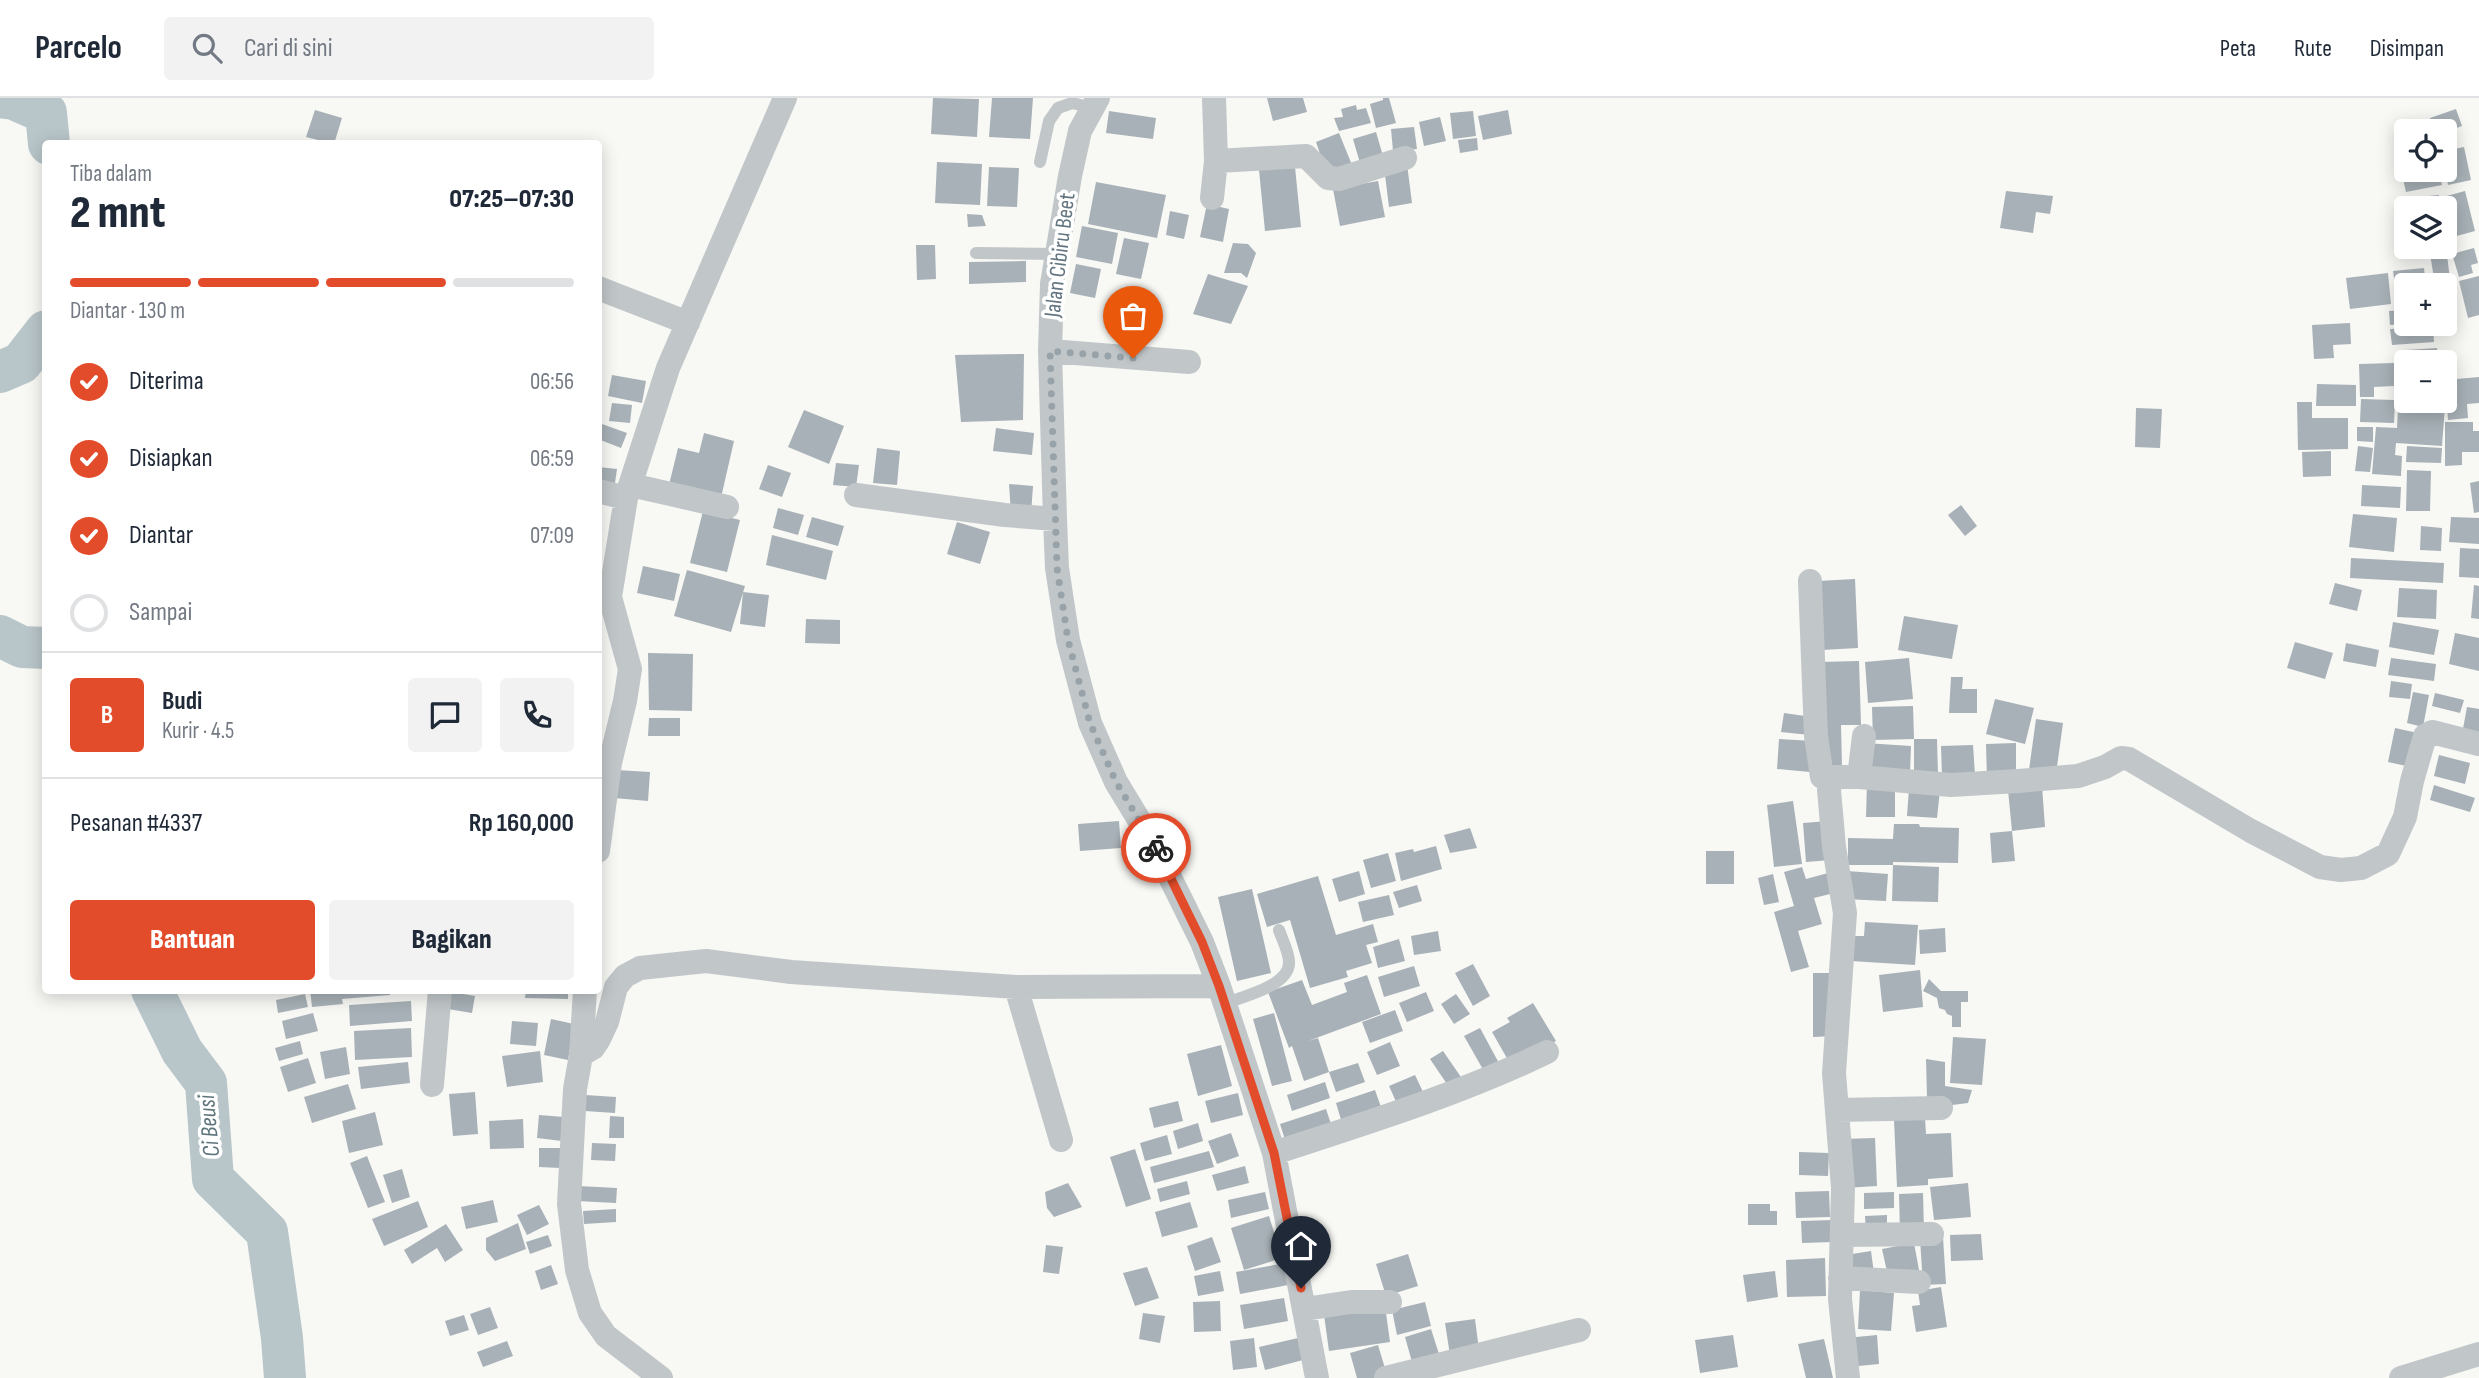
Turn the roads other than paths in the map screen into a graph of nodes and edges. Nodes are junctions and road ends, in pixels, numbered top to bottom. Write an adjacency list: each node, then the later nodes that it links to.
1 (785, 98): 11 (street)
2 (1214, 98): 5 (street)
3 (1096, 103): 6 (lane); 9 (street, Jalan Cibiru Beet)
4 (1405, 158): 5 (street)
5 (1216, 161): 7 (street)
6 (1040, 162)
7 (1212, 198)
8 (976, 253): 9 (lane)
9 (1056, 254): 12 (street, Jalan Cibiru Beet)
10 (602, 290): 11 (street)
11 (688, 323): 15 (street)
12 (1050, 351): 13 (street); 18 (street, Jalan Cibiru Beet)
13 (1189, 362)
14 (602, 491): 15 (street)
15 (628, 492): 17 (street); 24 (street)
16 (856, 495): 18 (street)
17 (727, 507)
18 (1055, 519): 29 (street, Jalan Cibiru Beet)
19 (1810, 581): 23 (street)
20 (1864, 736): 22 (street)
21 (2479, 744): 22 (street)
22 (1859, 776): 23 (street)
23 (1831, 777): 34 (street)
24 (602, 822)
25 (1279, 930): 29 (lane)
26 (1016, 987): 29 (street); 31 (street); 35 (street)
27 (440, 994): 32 (street)
28 (585, 994): 31 (street)
29 (1221, 995): 36 (street, Jalan Cibiru Beet)
30 (1547, 1052): 36 (street)
31 (581, 1055): 45 (street)
32 (432, 1085)
33 (1941, 1108): 34 (street)
34 (1837, 1110): 38 (street)
35 (1062, 1140)
36 (1274, 1153): 42 (street, Jalan Cibiru Beet)
37 (1932, 1234): 38 (street)
38 (1842, 1235): 39 (street)
39 (1840, 1278): 40 (street); 48 (street)
40 (1919, 1282)
41 (1390, 1302): 42 (street)
42 (1305, 1309): 46 (street, Jalan Cibiru Beet)
43 (1579, 1330): 47 (street)
44 (2479, 1354): 49 (street)
45 (661, 1378)
46 (1317, 1378)
47 (1385, 1378)
48 (1848, 1378)
49 (2402, 1378)

